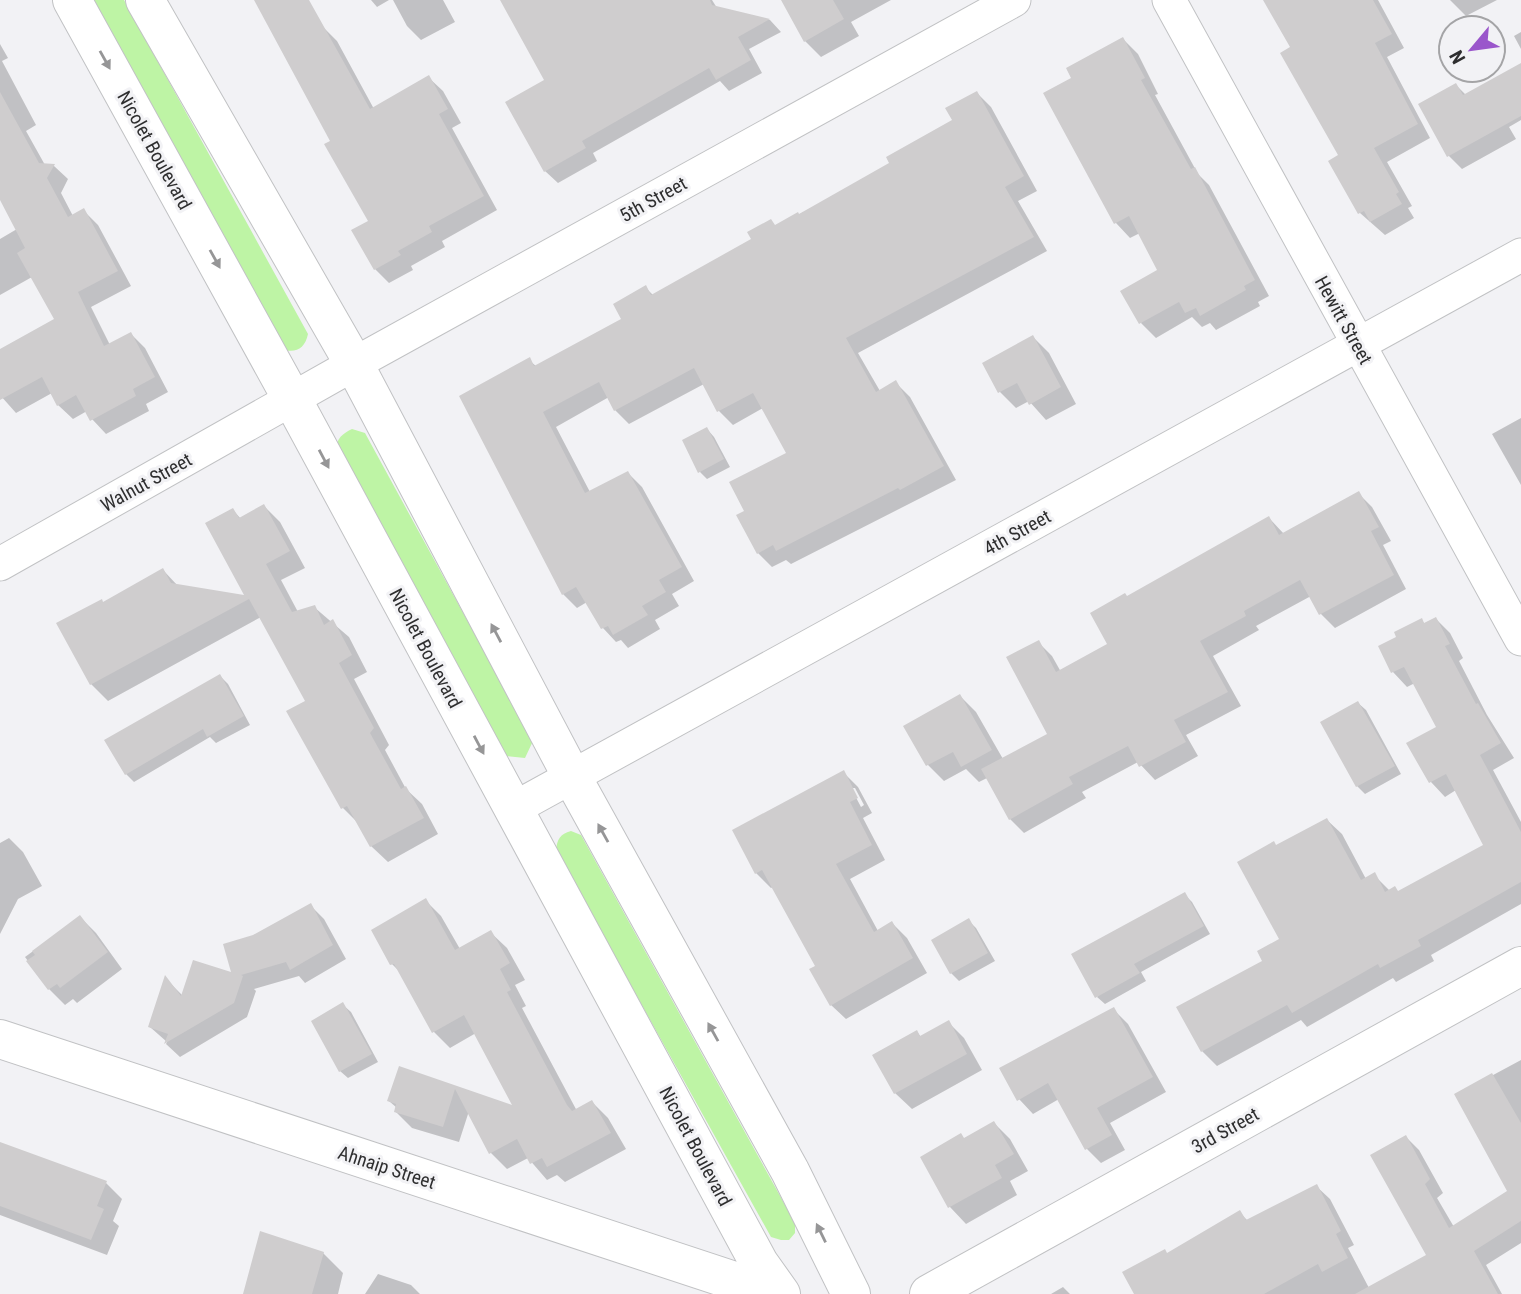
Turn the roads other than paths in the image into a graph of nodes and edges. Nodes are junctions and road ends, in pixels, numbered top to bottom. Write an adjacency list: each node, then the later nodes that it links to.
1 (72, 0): 8 (street, Nicolet Boulevard, one-way to 8)
2 (145, 0): 7 (street)
3 (1014, 0): 7 (street, 5th Street)
4 (1169, 0): 6 (street, Hewitt Street)
5 (1521, 255): 6 (street, 4th Street)
6 (1359, 345): 10 (street, Hewitt Street); 11 (street, 4th Street)
7 (354, 364): 8 (street, 5th Street); 11 (street, one-way to 7)
8 (292, 399): 9 (street, Walnut Street); 12 (street, Nicolet Boulevard, one-way to 12)
9 (0, 564)
10 (1521, 639)
11 (572, 777): 12 (street, 4th Street); 17 (street, one-way to 11)
12 (513, 809): 16 (street, Nicolet Boulevard)
13 (1521, 966): 18 (street, 3rd Street)
14 (0, 1039): 15 (street, Ahnaip Street)
15 (774, 1294)
16 (782, 1294)
17 (851, 1294)
18 (929, 1294)

